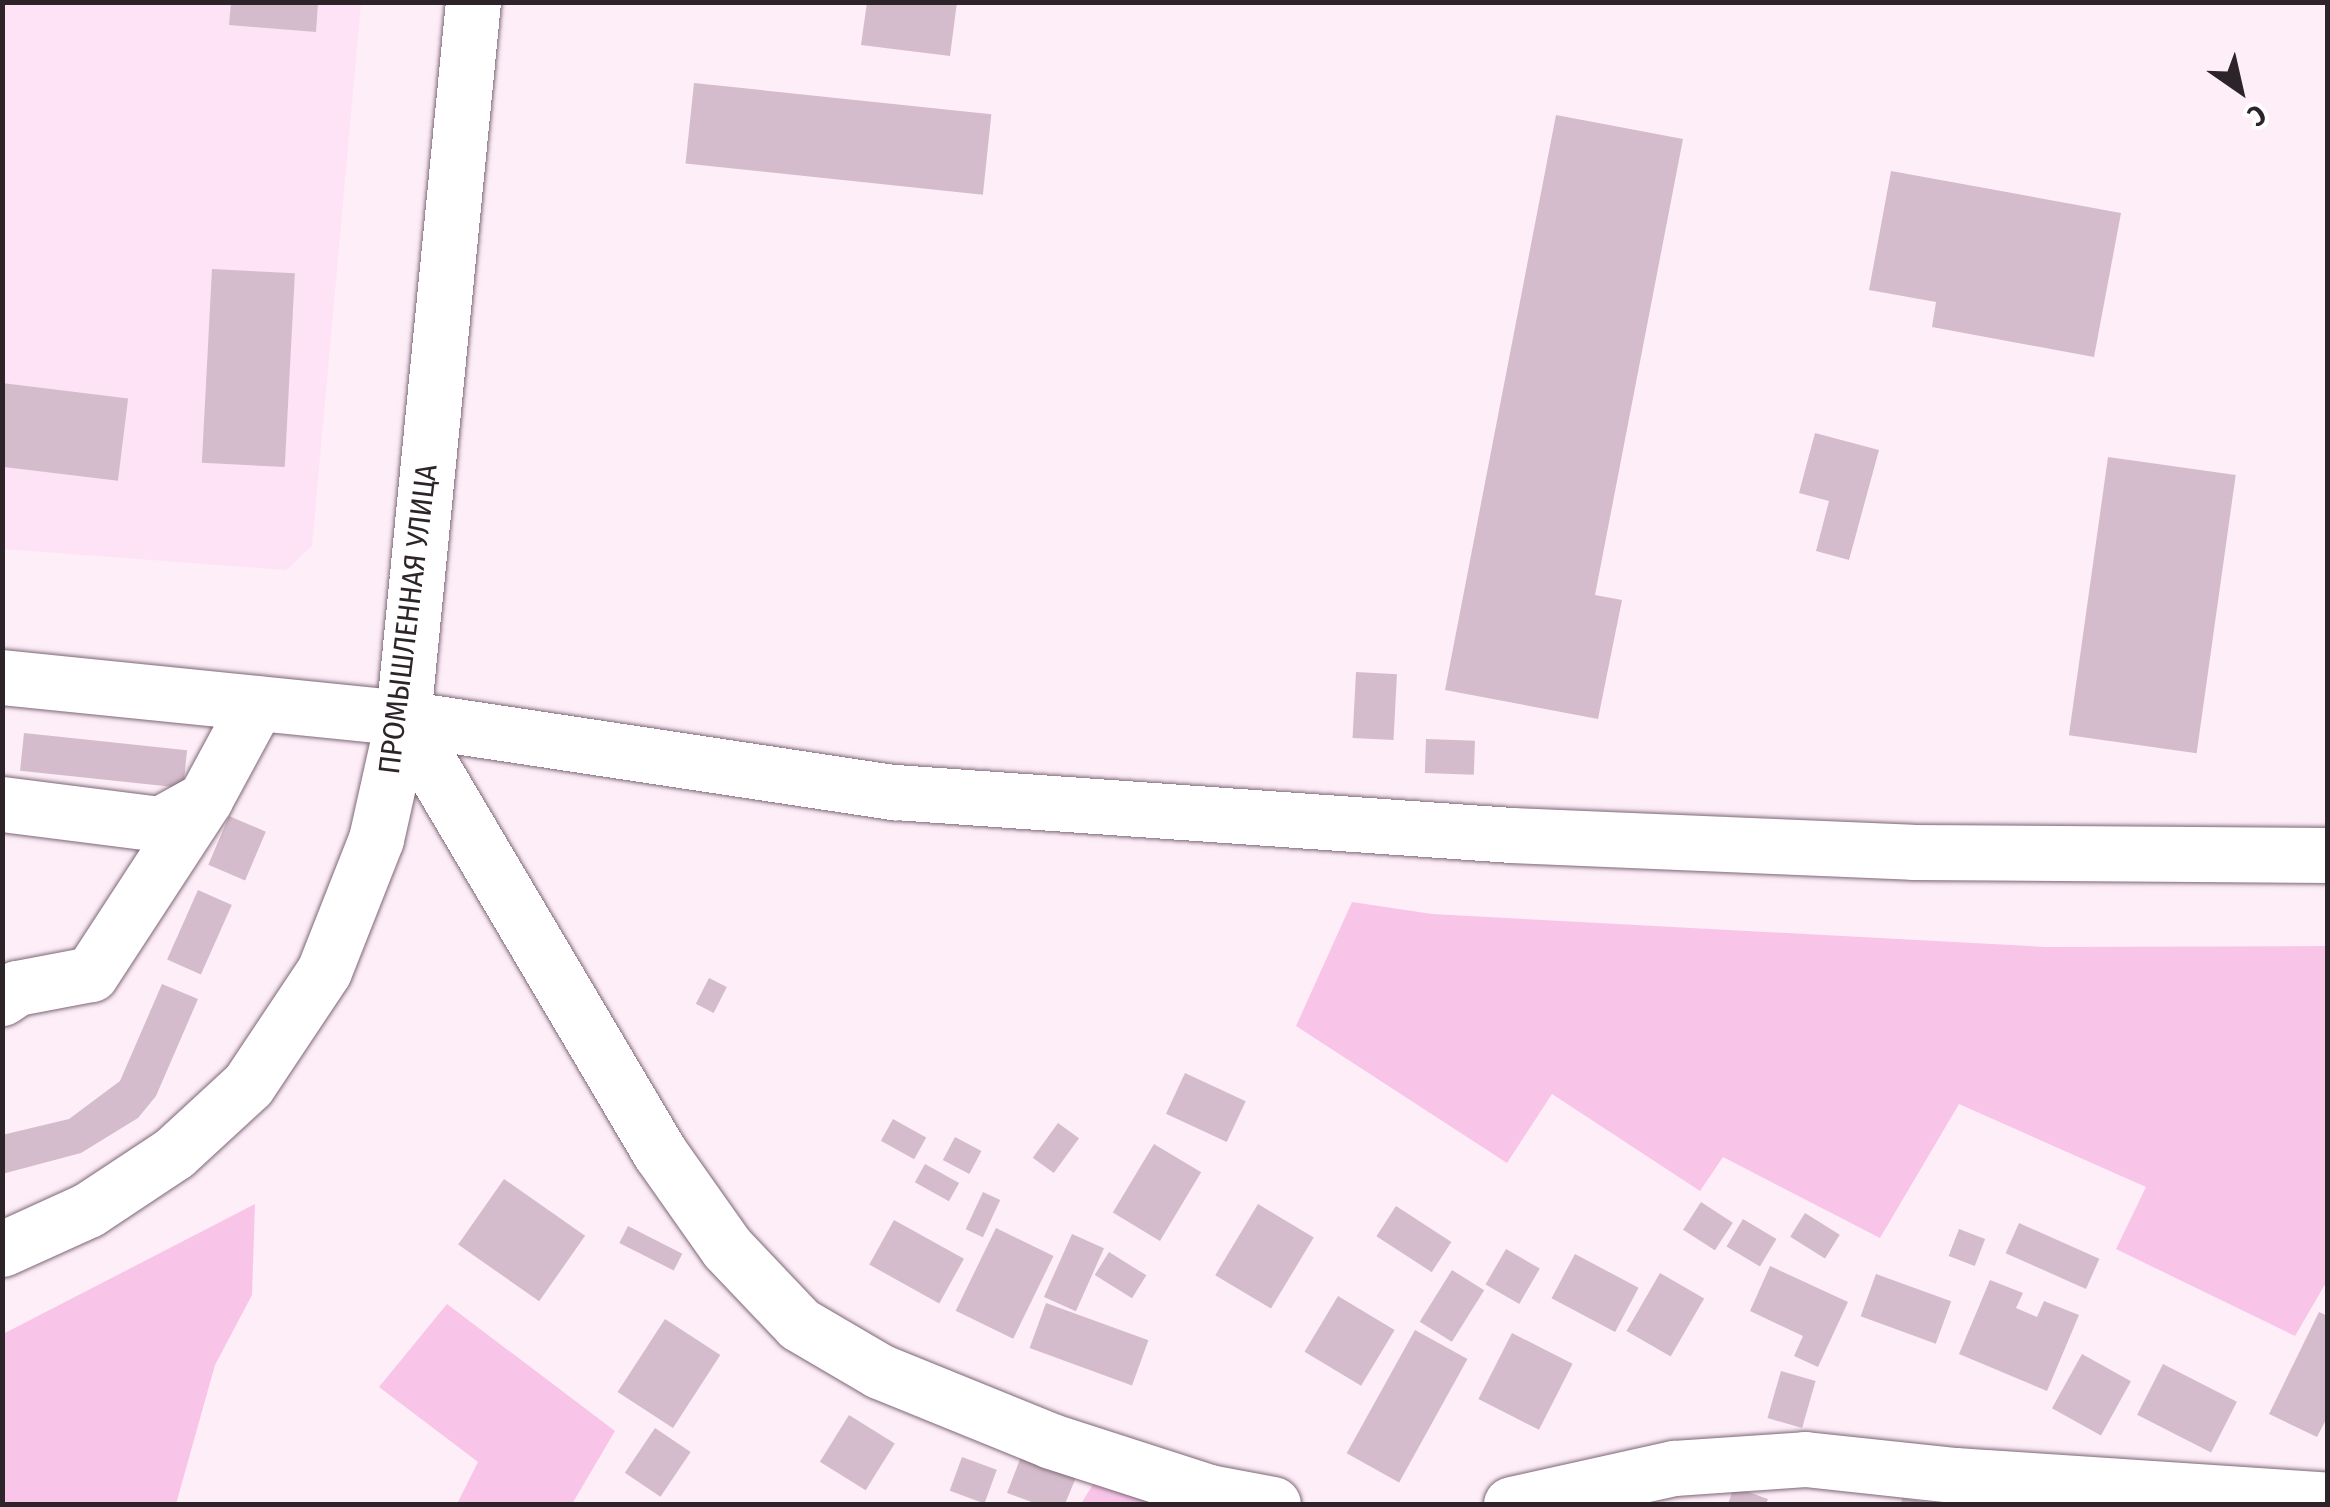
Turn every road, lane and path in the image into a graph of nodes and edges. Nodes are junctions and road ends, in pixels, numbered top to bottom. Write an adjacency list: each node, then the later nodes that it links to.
1 (473, 2): 4 (street, ПРОМЫШЛЕННАЯ УЛИЦА)
2 (2, 677): 3 (street)
3 (257, 703): 4 (street); 5 (street)
4 (402, 718): 7 (street); 9 (street, ПРОМЫШЛЕННАЯ УЛИЦА); 11 (street)
5 (206, 798): 6 (street); 8 (street)
6 (2, 804)
7 (2328, 855)
8 (2, 998)
9 (2, 1249)
10 (2328, 1500): 12 (street)
11 (1273, 1504)
12 (1511, 1504)

